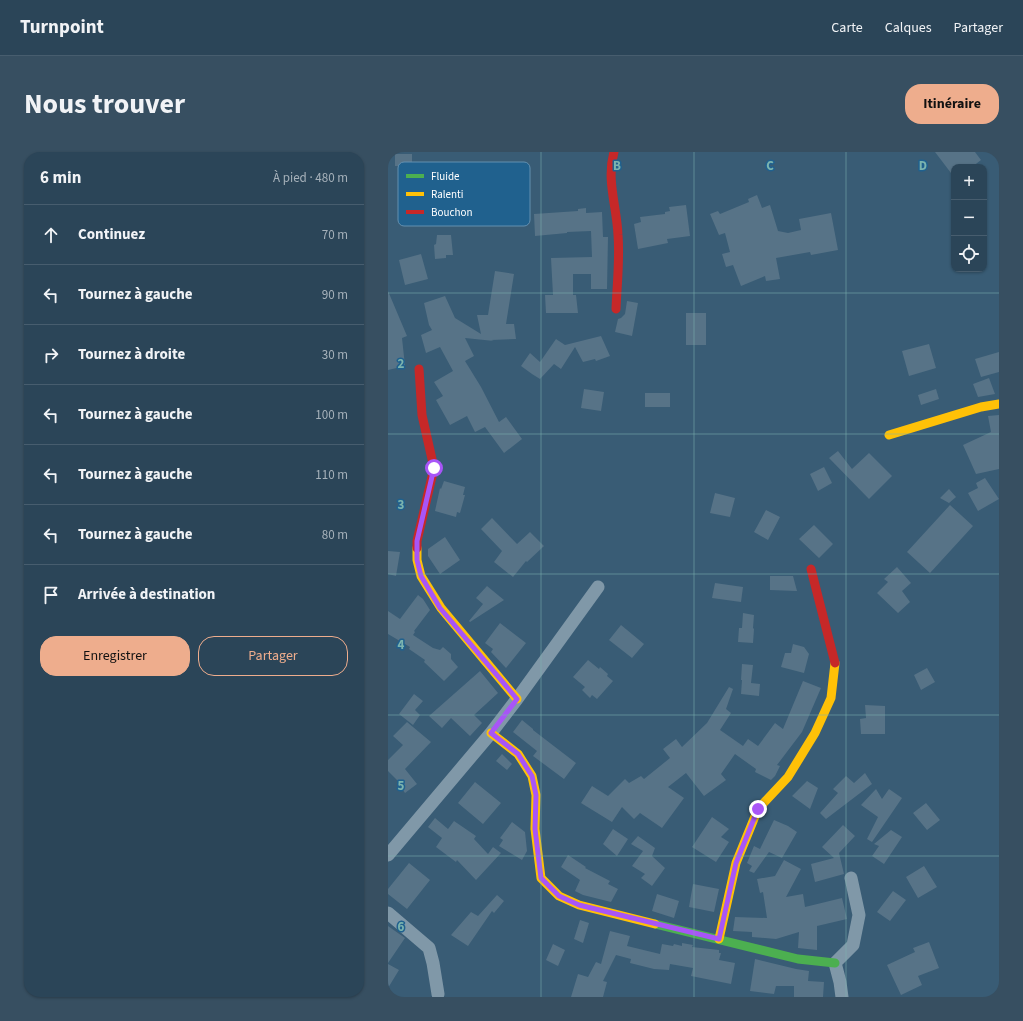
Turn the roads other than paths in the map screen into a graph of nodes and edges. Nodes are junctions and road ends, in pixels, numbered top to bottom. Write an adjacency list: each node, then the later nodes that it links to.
1 (614, 152): 2 (street)
2 (616, 309)
3 (419, 369): 8 (street)
4 (999, 404): 5 (street)
5 (889, 435)
6 (811, 569): 13 (street)
7 (598, 587): 8 (street)
8 (517, 699): 9 (street)
9 (491, 733): 10 (street); 13 (street)
10 (388, 855)
11 (851, 878): 14 (street)
12 (388, 913): 15 (street)
13 (719, 939): 14 (street)
14 (835, 963): 16 (street)
15 (438, 994)
16 (842, 997)

